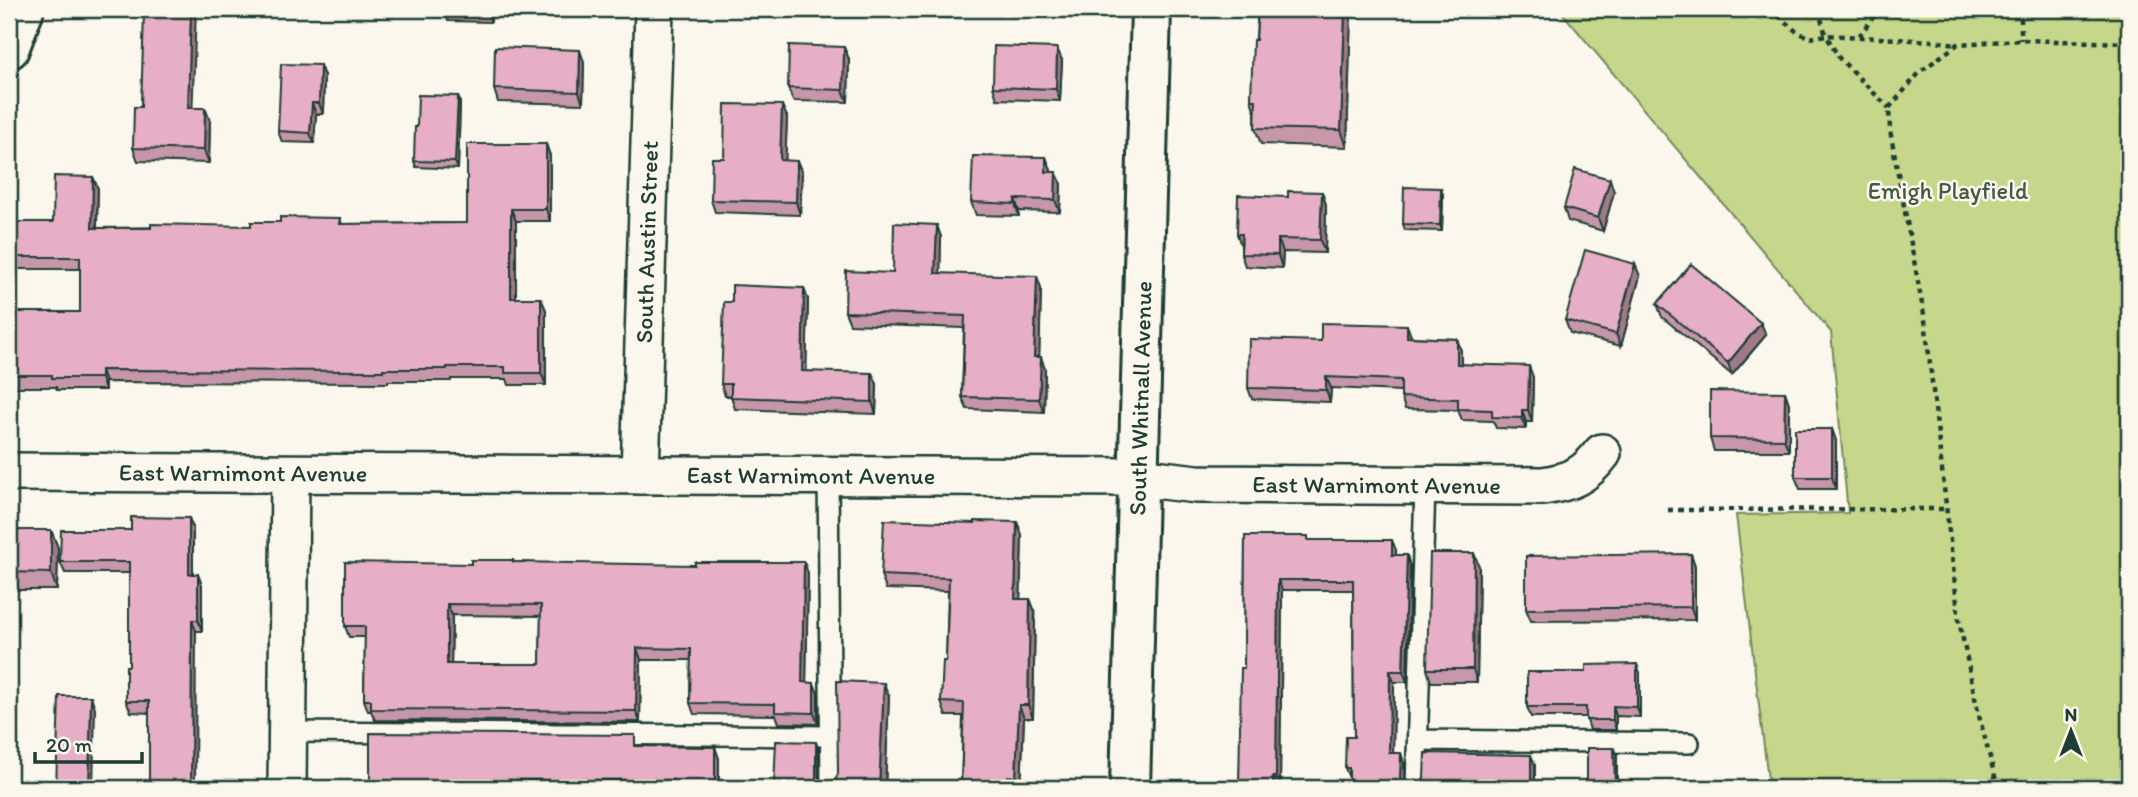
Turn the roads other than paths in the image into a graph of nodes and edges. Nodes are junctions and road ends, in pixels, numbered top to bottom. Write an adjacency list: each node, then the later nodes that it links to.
1 (654, 9): 8 (street, South Austin Street)
2 (1151, 9): 10 (street, South Whitnall Avenue)
3 (20, 10): 4 (street)
4 (9, 49)
5 (1602, 453): 11 (street, East Warnimont Avenue)
6 (9, 472): 7 (street, East Warnimont Avenue)
7 (290, 474): 8 (street, East Warnimont Avenue); 12 (street)
8 (640, 475): 9 (street, East Warnimont Avenue)
9 (828, 476): 10 (street, East Warnimont Avenue); 13 (lane)
10 (1137, 477): 11 (street, East Warnimont Avenue); 18 (street, South Whitnall Avenue)
11 (1425, 486): 14 (lane)
12 (288, 732): 13 (lane); 16 (street)
13 (831, 736): 17 (lane)
14 (1418, 740): 15 (lane); 19 (lane)
15 (1689, 743)
16 (286, 788)
17 (831, 788)
18 (1130, 788)
19 (1416, 788)

